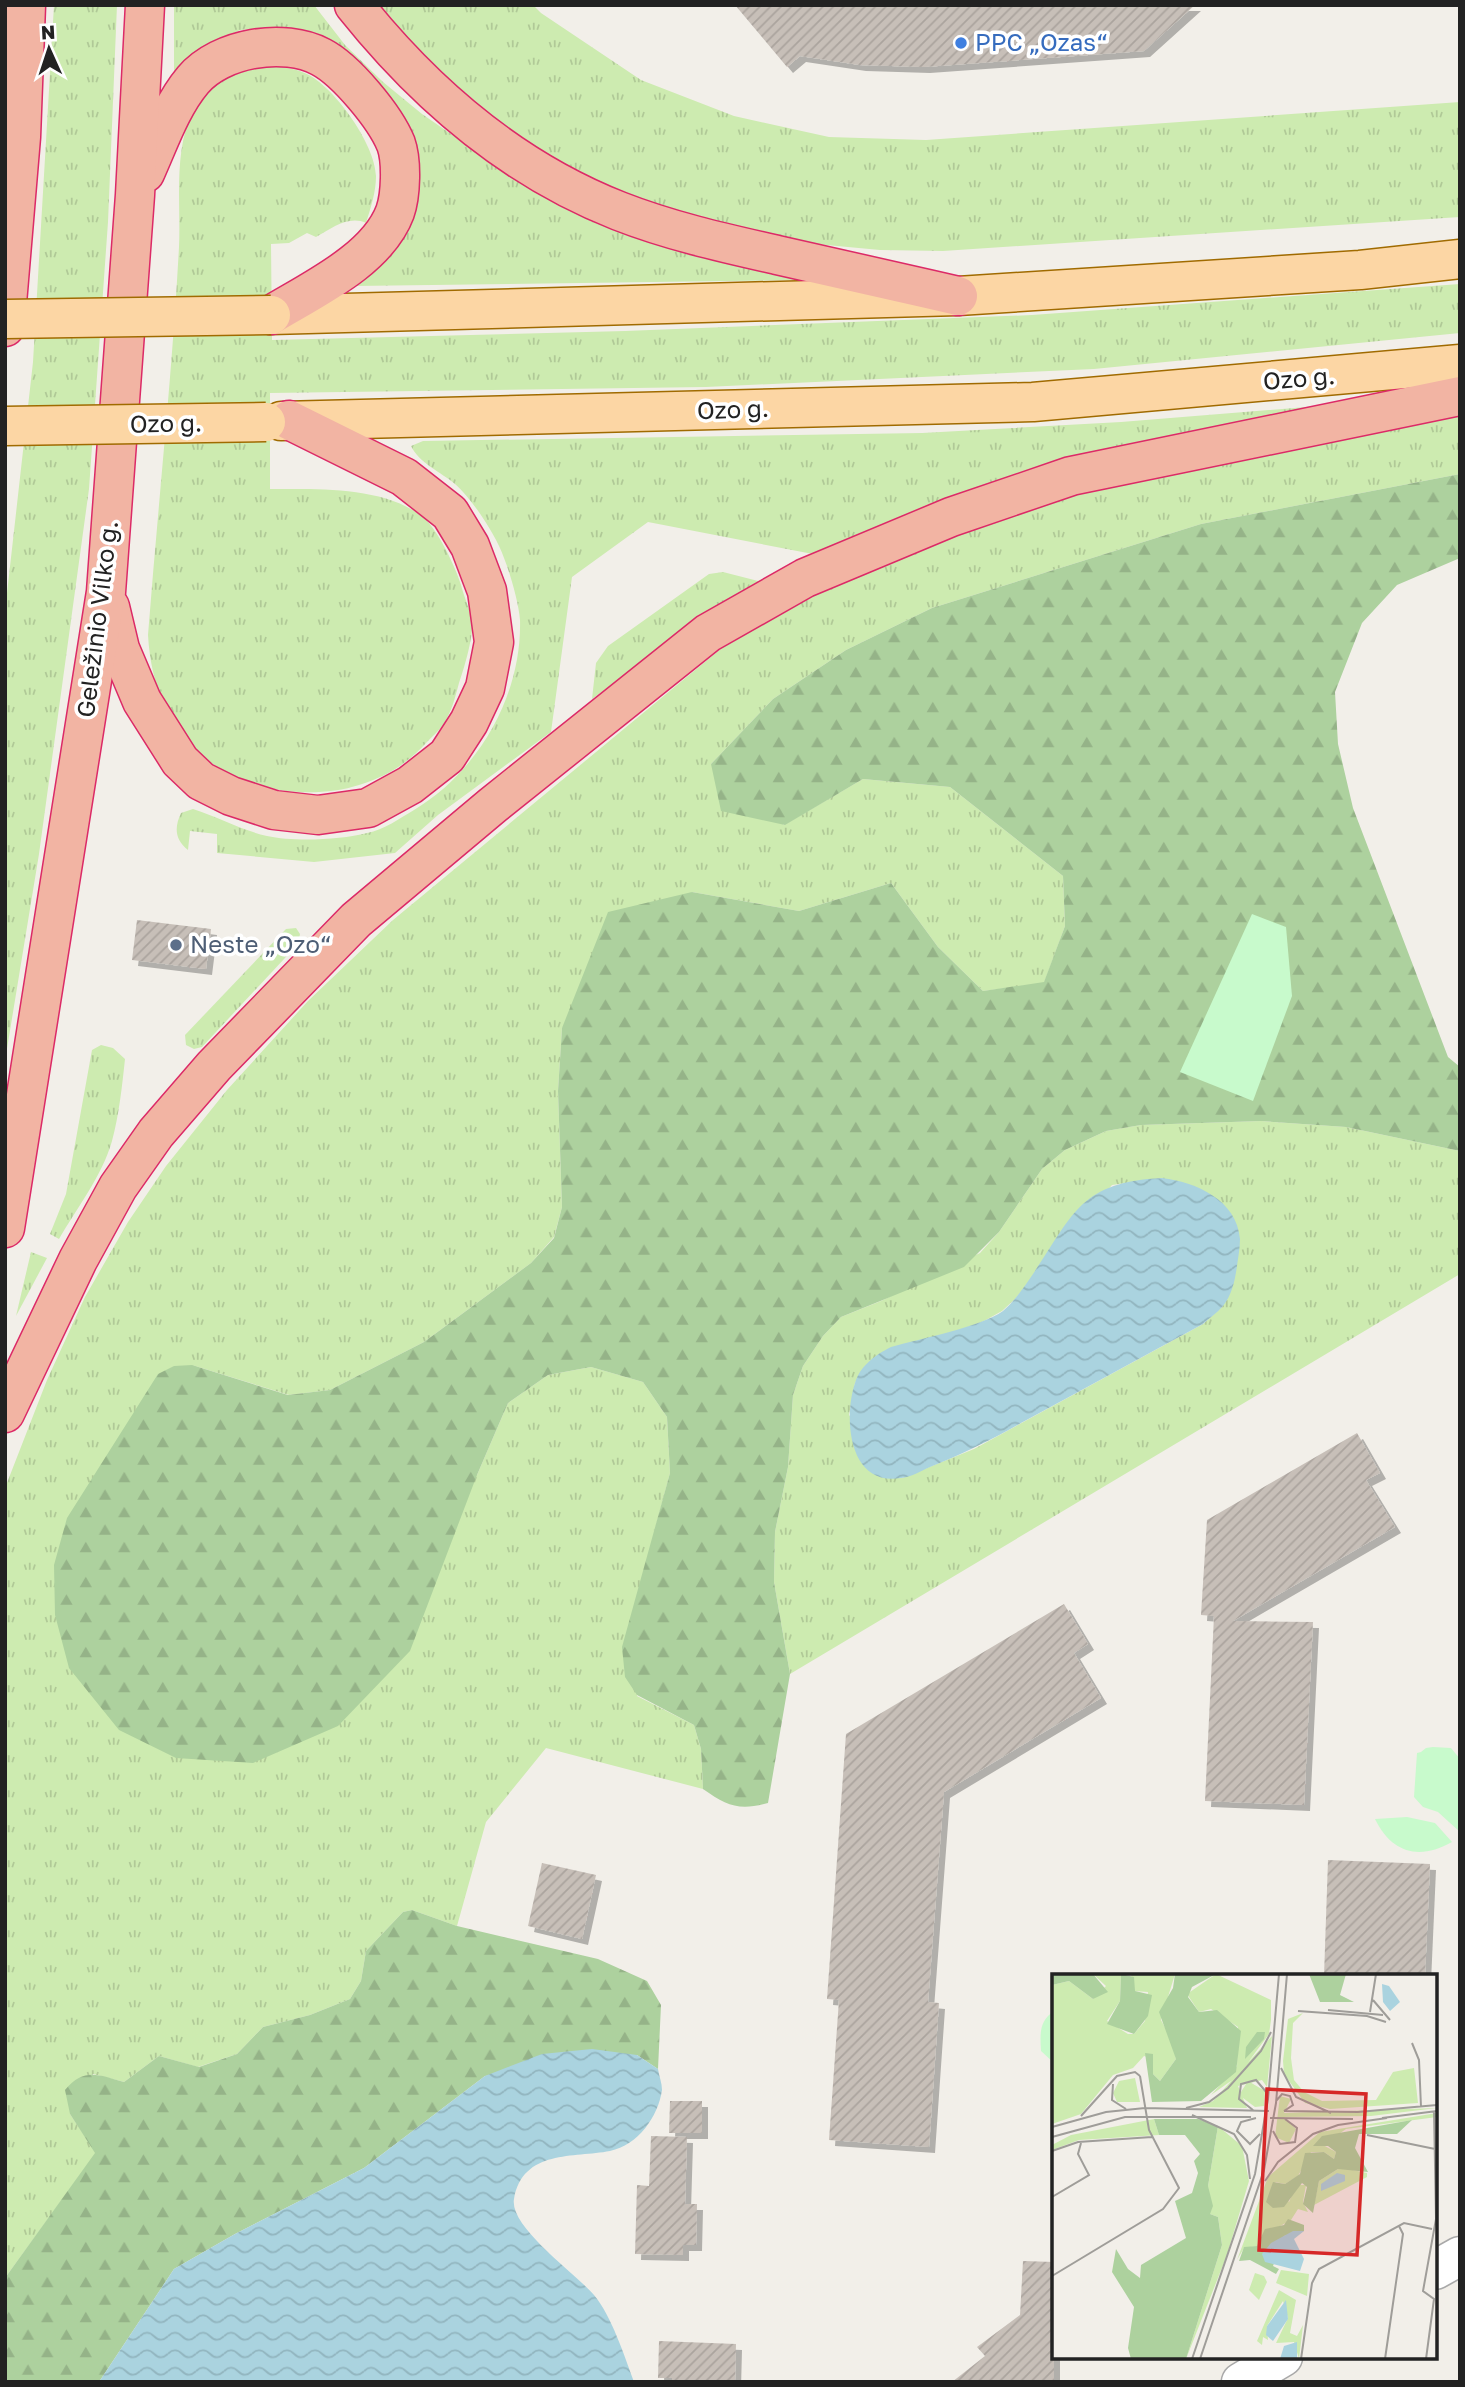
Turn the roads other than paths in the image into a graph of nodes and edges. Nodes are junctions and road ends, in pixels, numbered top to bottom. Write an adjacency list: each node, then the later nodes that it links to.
1 (26, 5): 5 (highway)
2 (145, 5): 6 (highway, Geležinio Vilko g.)
3 (354, 5): 8 (highway)
4 (5, 76): 5 (highway)
5 (21, 137): 11 (highway)
6 (135, 195): 9 (highway); 16 (highway, Geležinio Vilko g.)
7 (1460, 259): 8 (main road)
8 (958, 296): 9 (main road)
9 (271, 316): 10 (main road, bridge)
10 (5, 319)
11 (5, 327)
12 (1460, 364): 14 (main road, Ozo g.)
13 (1460, 396): 18 (highway)
14 (278, 421): 15 (main road, Ozo g., bridge); 16 (highway)
15 (5, 426)
16 (106, 592): 17 (highway, Geležinio Vilko g.)
17 (5, 1228)
18 (5, 1413)
19 (1460, 2256): 20 (street)
20 (1437, 2269)
21 (1280, 2359): 22 (street)
22 (1241, 2382)

